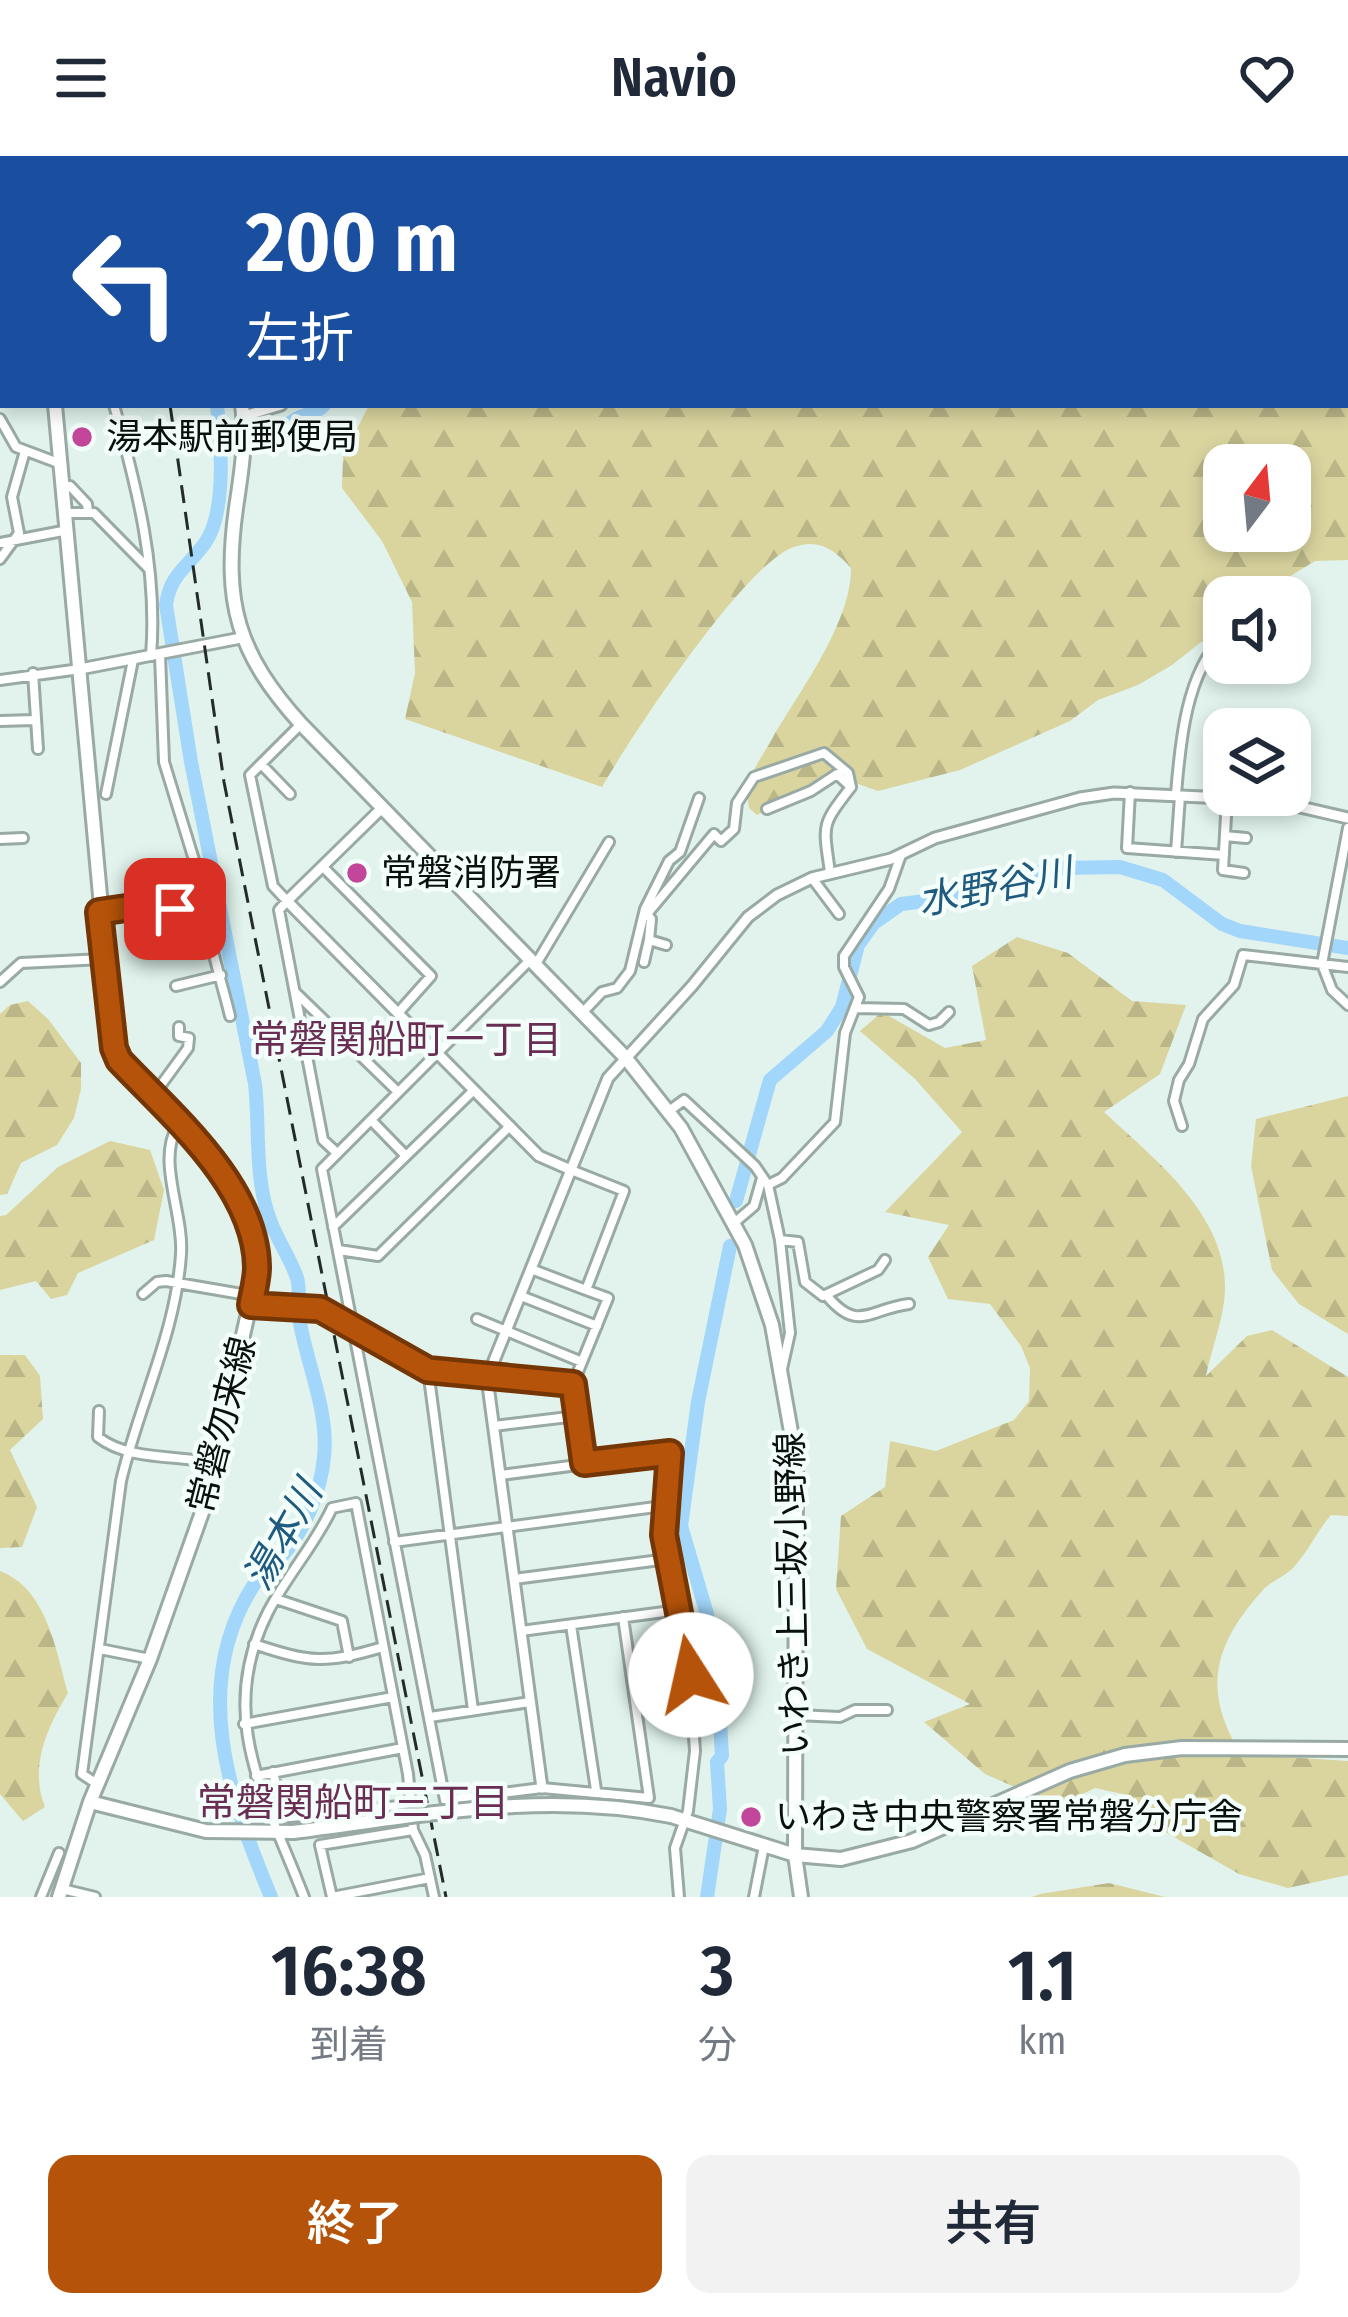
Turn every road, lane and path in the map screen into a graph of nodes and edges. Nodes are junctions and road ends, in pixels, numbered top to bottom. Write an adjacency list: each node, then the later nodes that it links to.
1 (55, 408): 6 (main road, 常磐勿来線)
2 (115, 408): 14 (street)
3 (243, 410): 15 (main road, いわき上三坂小野線)
4 (0, 419): 5 (street)
5 (25, 451): 6 (street); 11 (street)
6 (62, 464): 7 (main road, 常磐勿来線)
7 (63, 486): 8 (street); 9 (main road, 常磐勿来線)
8 (88, 511): 9 (street); 14 (street)
9 (66, 512): 10 (main road, 常磐勿来線)
10 (68, 530): 11 (street); 18 (main road, 常磐勿来線)
11 (17, 538): 12 (street); 13 (street)
12 (0, 543)
13 (0, 559)
14 (151, 571): 16 (street)
15 (241, 638): 16 (street); 24 (main road, いわき上三坂小野線)
16 (158, 655): 17 (street); 56 (street)
17 (133, 660): 18 (street); 29 (street)
18 (80, 669): 20 (street); 55 (main road, 常磐勿来線)
19 (1203, 669): 31 (street)
20 (32, 673): 21 (street); 22 (street)
21 (0, 680)
22 (35, 720): 23 (street); 25 (street)
23 (0, 721)
24 (301, 724): 26 (street); 34 (main road, いわき上三坂小野線)
25 (38, 749)
26 (262, 764): 30 (street); 54 (street)
27 (851, 787): 36 (street); 49 (street); 57 (street)
28 (1130, 792): 31 (street); 45 (street); 46 (street)
29 (106, 794)
30 (290, 794)
31 (1178, 794): 32 (street); 45 (street)
32 (1203, 796)
33 (699, 798): 57 (street)
34 (382, 808): 48 (street); 62 (main road, いわき上三坂小野線)
35 (1311, 808): 38 (street)
36 (767, 809)
37 (1226, 816): 40 (street)
38 (1348, 818)
39 (1348, 828): 52 (street)
40 (1225, 836): 42 (street); 47 (street)
41 (23, 838): 43 (street)
42 (1246, 838)
43 (0, 839)
44 (609, 842): 62 (street)
45 (1176, 852): 47 (street)
46 (901, 855): 49 (street); 71 (street)
47 (1224, 855): 50 (street)
48 (322, 867): 54 (street); 73 (street)
49 (830, 872): 51 (street)
50 (1244, 873)
51 (812, 878): 58 (street); 78 (street)
52 (1334, 892): 53 (street); 64 (street)
53 (1348, 895)
54 (287, 902): 69 (street); 73 (street)
55 (99, 912): 56 (street); 61 (main road, 常磐勿来線)
56 (202, 914): 66 (street)
57 (647, 914): 59 (street); 74 (street)
58 (839, 914)
59 (649, 940): 60 (street); 63 (street)
60 (666, 945)
61 (103, 959): 67 (street); 81 (main road, 常磐勿来線)
62 (533, 962): 74 (main road, いわき上三坂小野線); 77 (street)
63 (644, 962)
64 (1322, 964): 65 (street); 70 (street); 86 (street)
65 (1348, 967)
66 (221, 975): 68 (street); 75 (street)
67 (0, 982)
68 (176, 986)
69 (295, 992): 80 (street); 87 (street)
70 (1348, 1004)
71 (856, 1008): 72 (street); 90 (street)
72 (949, 1012)
73 (398, 1013): 77 (street)
74 (582, 1013): 78 (main road, いわき上三坂小野線)
75 (230, 1016)
76 (179, 1028): 81 (street)
77 (437, 1053): 79 (street); 80 (street)
78 (625, 1057): 82 (main road, いわき上三坂小野線); 89 (street)
79 (473, 1090): 85 (street); 88 (street)
80 (398, 1092): 83 (street)
81 (153, 1096): 84 (main road, 常磐勿来線)
82 (669, 1112): 90 (street); 91 (main road, いわき上三坂小野線)
83 (371, 1120): 87 (street); 88 (street)
84 (178, 1124): 97 (street); 102 (main road, 常磐勿来線)
85 (509, 1126): 89 (street); 94 (street)
86 (1182, 1126)
87 (338, 1153): 92 (street)
88 (406, 1156): 92 (street)
89 (572, 1170): 96 (street); 98 (street)
90 (765, 1180): 91 (street); 93 (street)
91 (734, 1223): 109 (main road, いわき上三坂小野線)
92 (333, 1227): 94 (street)
93 (780, 1240): 101 (street); 109 (street)
94 (338, 1250): 106 (street)
95 (885, 1260): 101 (street)
96 (532, 1269): 98 (street); 100 (street)
97 (178, 1283): 99 (street); 102 (street); 116 (street)
98 (586, 1290): 105 (street)
99 (143, 1294)
100 (520, 1295): 105 (street); 107 (street)
101 (827, 1296): 103 (street)
102 (252, 1300): 106 (street); 117 (main road, 常磐勿来線)
103 (909, 1304)
104 (477, 1319): 107 (street)
105 (597, 1326): 108 (street)
106 (354, 1327): 110 (street); 123 (street)
107 (506, 1331): 108 (street); 111 (street)
108 (582, 1362): 112 (street)
109 (782, 1369): 140 (main road, いわき上三坂小野線)
110 (428, 1370): 111 (street); 122 (street)
111 (487, 1378): 112 (street); 115 (street)
112 (573, 1384): 114 (street)
113 (99, 1411): 116 (street)
114 (578, 1416): 115 (street); 118 (street)
115 (494, 1426): 119 (street)
116 (128, 1451): 117 (street); 132 (street)
117 (216, 1463): 135 (main road, 常磐勿来線)
118 (584, 1463): 119 (street); 120 (street)
119 (501, 1475): 121 (street)
120 (663, 1506): 121 (street); 124 (street)
121 (507, 1527): 122 (street); 125 (street)
122 (449, 1535): 123 (street); 138 (street)
123 (394, 1542): 141 (street)
124 (668, 1559): 125 (street); 127 (street)
125 (514, 1579): 130 (street)
126 (276, 1599): 131 (street); 133 (street); 134 (street)
127 (679, 1610): 128 (street); 152 (street)
128 (622, 1618): 129 (street); 149 (street)
129 (571, 1624): 130 (street); 149 (street)
130 (520, 1631): 137 (street)
131 (254, 1644): 134 (street); 142 (street)
132 (100, 1648): 135 (street); 147 (street)
133 (383, 1648): 134 (street); 136 (street)
134 (349, 1657)
135 (150, 1659): 147 (main road, 常磐勿来線)
136 (393, 1696): 142 (street); 143 (street)
137 (530, 1702): 138 (street); 148 (street)
138 (473, 1710): 141 (street)
139 (887, 1710): 140 (street)
140 (796, 1715): 157 (main road, いわき上三坂小野線)
141 (430, 1717): 148 (street)
142 (244, 1724): 146 (street)
143 (403, 1748): 145 (street); 151 (street)
144 (1348, 1749): 157 (main road)
145 (273, 1772): 146 (street); 151 (street)
146 (256, 1776): 154 (street)
147 (97, 1784): 150 (main road, 常磐勿来線)
148 (542, 1788): 149 (street)
149 (596, 1790)
150 (90, 1802): 154 (main road); 160 (main road, 常磐勿来線)
151 (409, 1804): 153 (street)
152 (685, 1820): 154 (main road, bridge); 155 (main road); 165 (street)
153 (413, 1830): 158 (street); 163 (street)
154 (281, 1832): 162 (street)
155 (764, 1846): 157 (main road); 166 (street)
156 (59, 1853): 159 (street)
157 (795, 1855): 167 (main road, いわき上三坂小野線)
158 (430, 1878): 163 (street); 164 (street)
159 (43, 1893): 160 (street)
160 (60, 1894): 161 (street)
161 (95, 1897)
162 (304, 1897)
163 (332, 1897)
164 (434, 1897)
165 (679, 1897)
166 (754, 1897)
167 (801, 1897)

